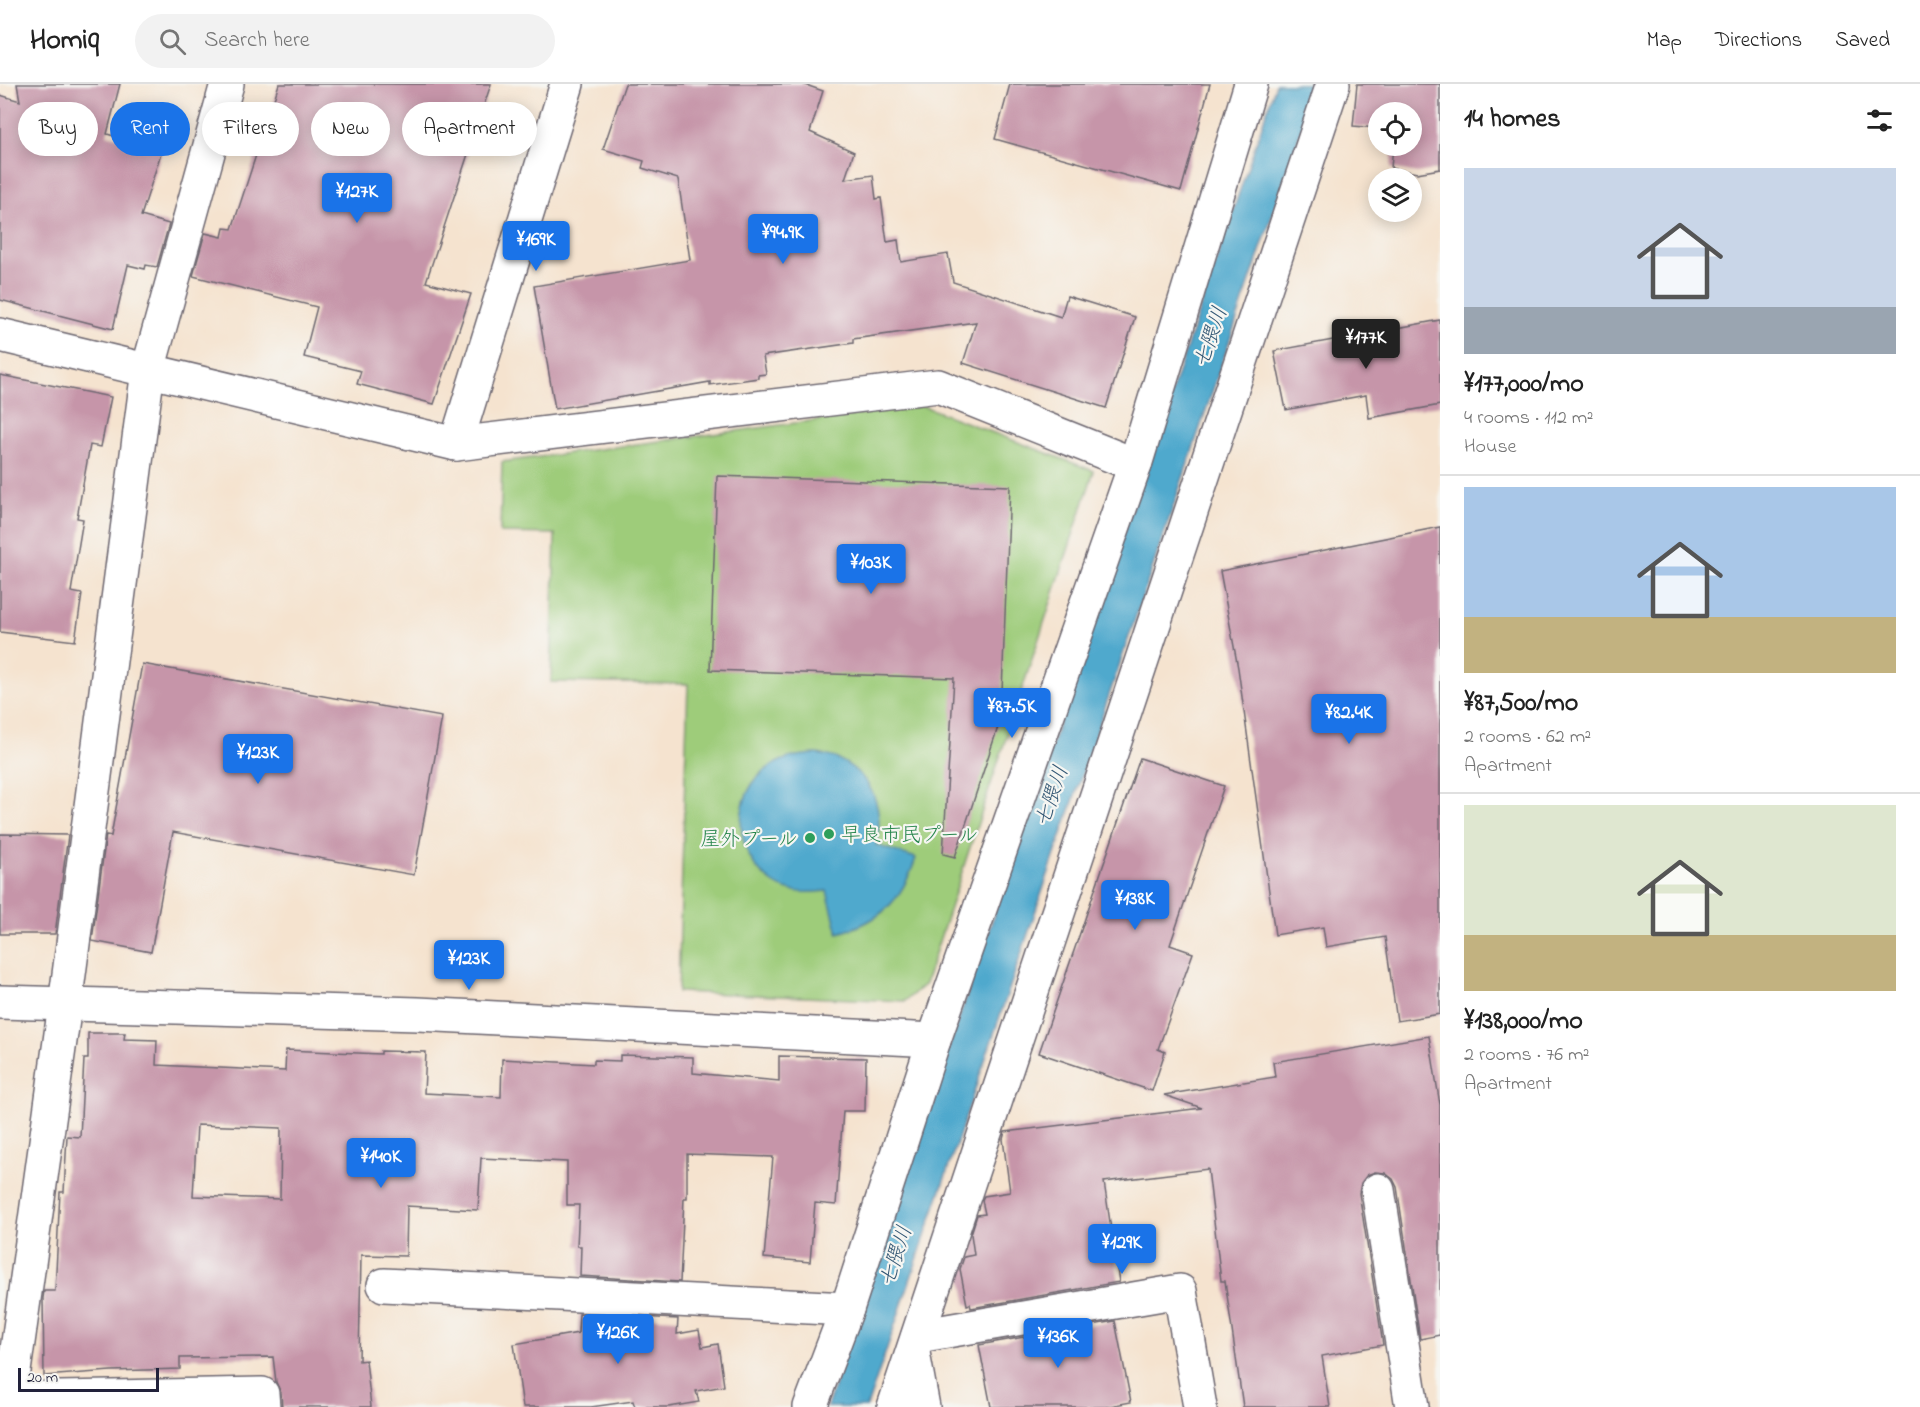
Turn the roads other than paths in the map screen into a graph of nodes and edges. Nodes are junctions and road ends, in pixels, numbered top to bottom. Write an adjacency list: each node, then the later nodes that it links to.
1 (227, 84): 6 (street)
2 (567, 84): 7 (street)
3 (1251, 84): 8 (street)
4 (1333, 84): 15 (street)
5 (0, 335): 6 (street)
6 (148, 370): 7 (street); 10 (street)
7 (456, 444): 8 (street)
8 (1135, 465): 11 (street)
9 (0, 1002): 10 (street)
10 (65, 1005): 11 (street); 16 (street)
11 (934, 1040): 14 (street)
12 (1378, 1190): 22 (street)
13 (384, 1285): 14 (street)
14 (846, 1308): 18 (street)
15 (915, 1343): 19 (street); 20 (street); 21 (street)
16 (9, 1403): 17 (street)
17 (263, 1407)
18 (810, 1407)
19 (894, 1407)
20 (923, 1407)
21 (1200, 1407)
22 (1412, 1407)

